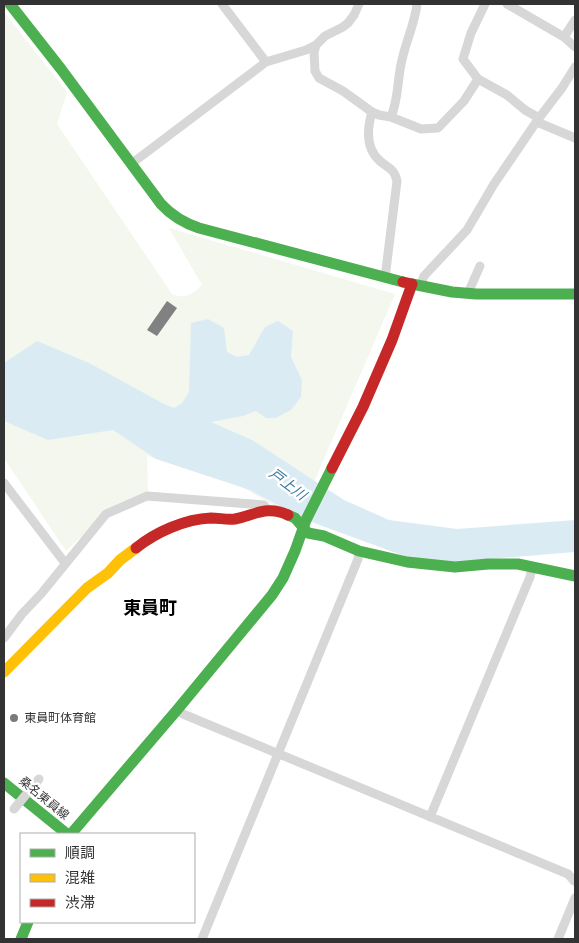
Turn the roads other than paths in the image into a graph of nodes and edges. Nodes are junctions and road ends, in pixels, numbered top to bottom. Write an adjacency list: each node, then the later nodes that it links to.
1 (10, 4): 18 (street)
2 (222, 4): 11 (street)
3 (359, 4): 9 (street)
4 (417, 4): 15 (street)
5 (485, 4): 13 (street)
6 (507, 4): 8 (street)
7 (575, 20): 8 (street)
8 (564, 38): 10 (street)
9 (316, 45): 11 (street); 14 (street)
10 (575, 47)
11 (266, 62): 18 (street)
12 (575, 67): 16 (street)
13 (478, 80): 15 (street); 16 (street)
14 (372, 112): 15 (street); 20 (street)
15 (391, 117)
16 (538, 120): 17 (street); 21 (street)
17 (575, 138)
18 (131, 164): 20 (street)
19 (480, 266): 22 (street)
20 (385, 278): 21 (street)
21 (416, 285): 22 (street); 26 (street)
22 (468, 293): 23 (street)
23 (575, 294)
24 (4, 483): 28 (street)
25 (268, 510): 26 (street); 28 (street); 32 (street)
26 (304, 524): 27 (street); 33 (street)
27 (359, 551): 29 (street); 34 (street)
28 (65, 563): 31 (street)
29 (532, 568): 30 (street); 38 (street)
30 (575, 576)
31 (4, 638)
32 (4, 672)
33 (177, 710): 34 (street); 40 (street)
34 (279, 753): 38 (street); 45 (street)
35 (39, 779): 37 (street, bridge)
36 (4, 782): 39 (street, 桑名東員線)
37 (14, 809)
38 (430, 817): 41 (street)
39 (68, 833)
40 (70, 833)
41 (575, 882)
42 (575, 898): 46 (street)
43 (28, 923): 44 (street)
44 (21, 939)
45 (202, 939)
46 (558, 939)

